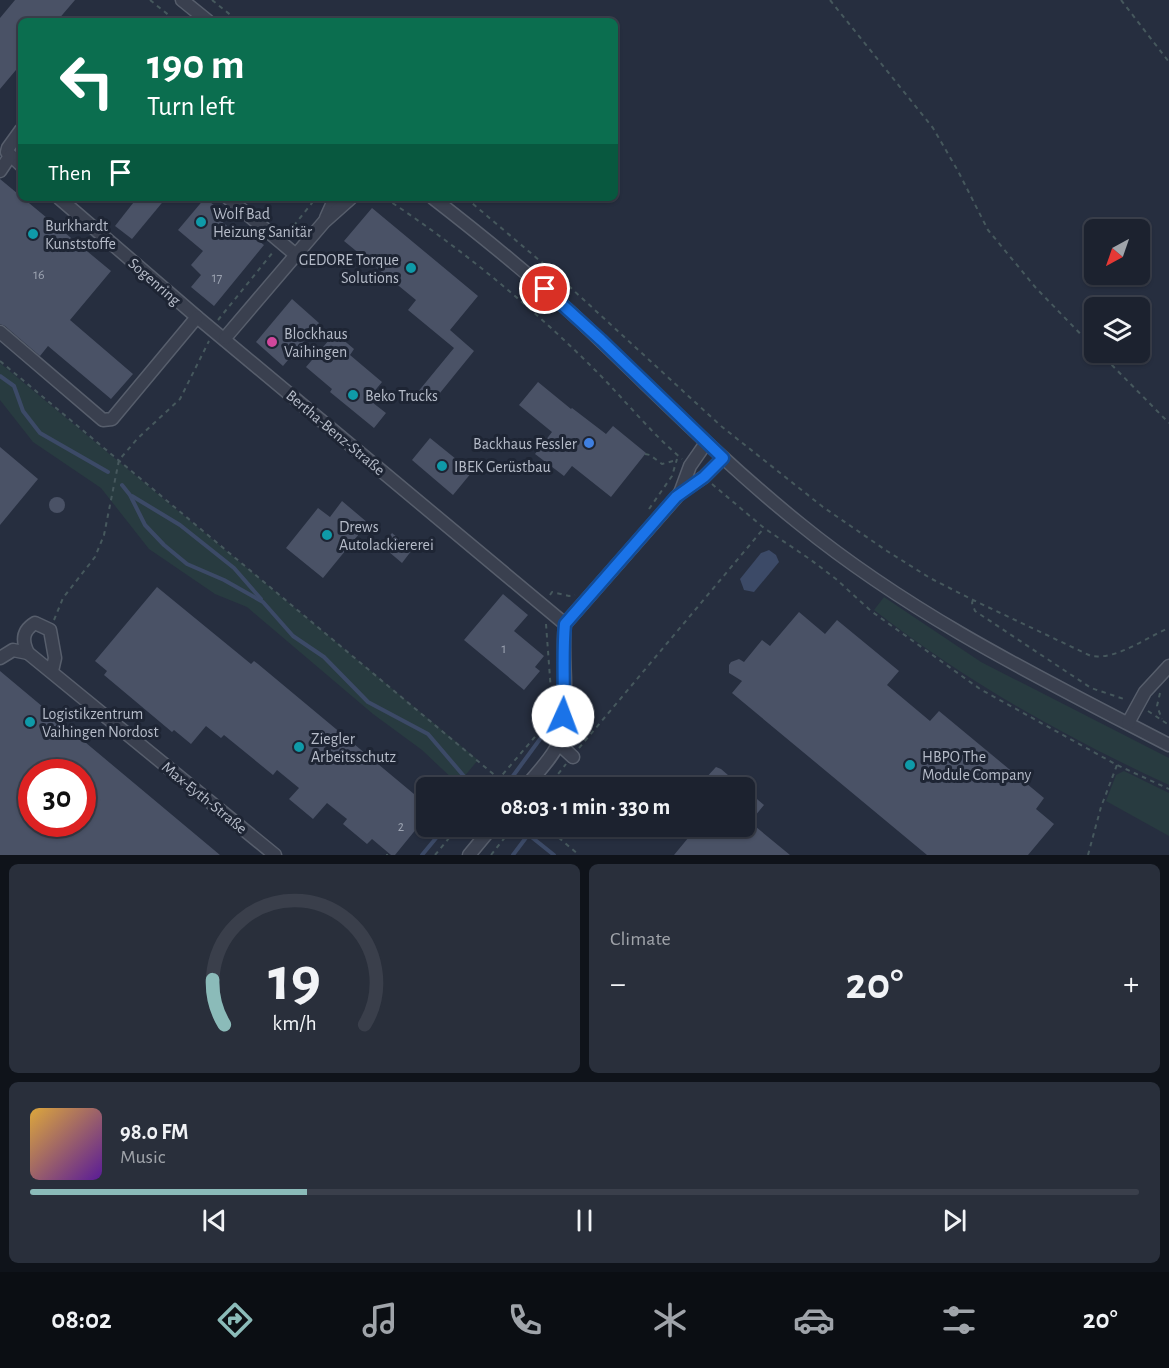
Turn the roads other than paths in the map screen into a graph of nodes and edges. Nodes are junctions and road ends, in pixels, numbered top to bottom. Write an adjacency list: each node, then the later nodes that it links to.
1 (182, 0): 2 (street)
2 (204, 18)
3 (18, 134): 4 (street)
4 (10, 156): 5 (street); 6 (street)
5 (18, 163)
6 (0, 171)
7 (62, 201): 14 (street, Sogenring)
8 (232, 201): 13 (street)
9 (334, 201): 12 (street)
10 (348, 201): 12 (street)
11 (437, 201): 17 (street)
12 (324, 222): 13 (street)
13 (296, 255): 16 (street)
14 (197, 317): 15 (street); 16 (street, Sogenring)
15 (0, 332)
16 (225, 338): 20 (street, Bertha-Benz-Straße)
17 (706, 443): 18 (street); 19 (street)
18 (723, 458): 19 (street); 25 (street)
19 (680, 494): 20 (street)
20 (565, 624): 26 (street)
21 (28, 653): 22 (street); 24 (street, Max-Eyth-Straße); 24 (street)
22 (0, 658)
23 (1169, 666): 25 (street)
24 (52, 671): 31 (street, Max-Eyth-Straße)
25 (1128, 723): 27 (street)
26 (559, 744): 28 (street); 29 (street)
27 (1169, 745)
28 (573, 757)
29 (534, 777)
30 (484, 837): 32 (street)
31 (275, 855)
32 (469, 855)

